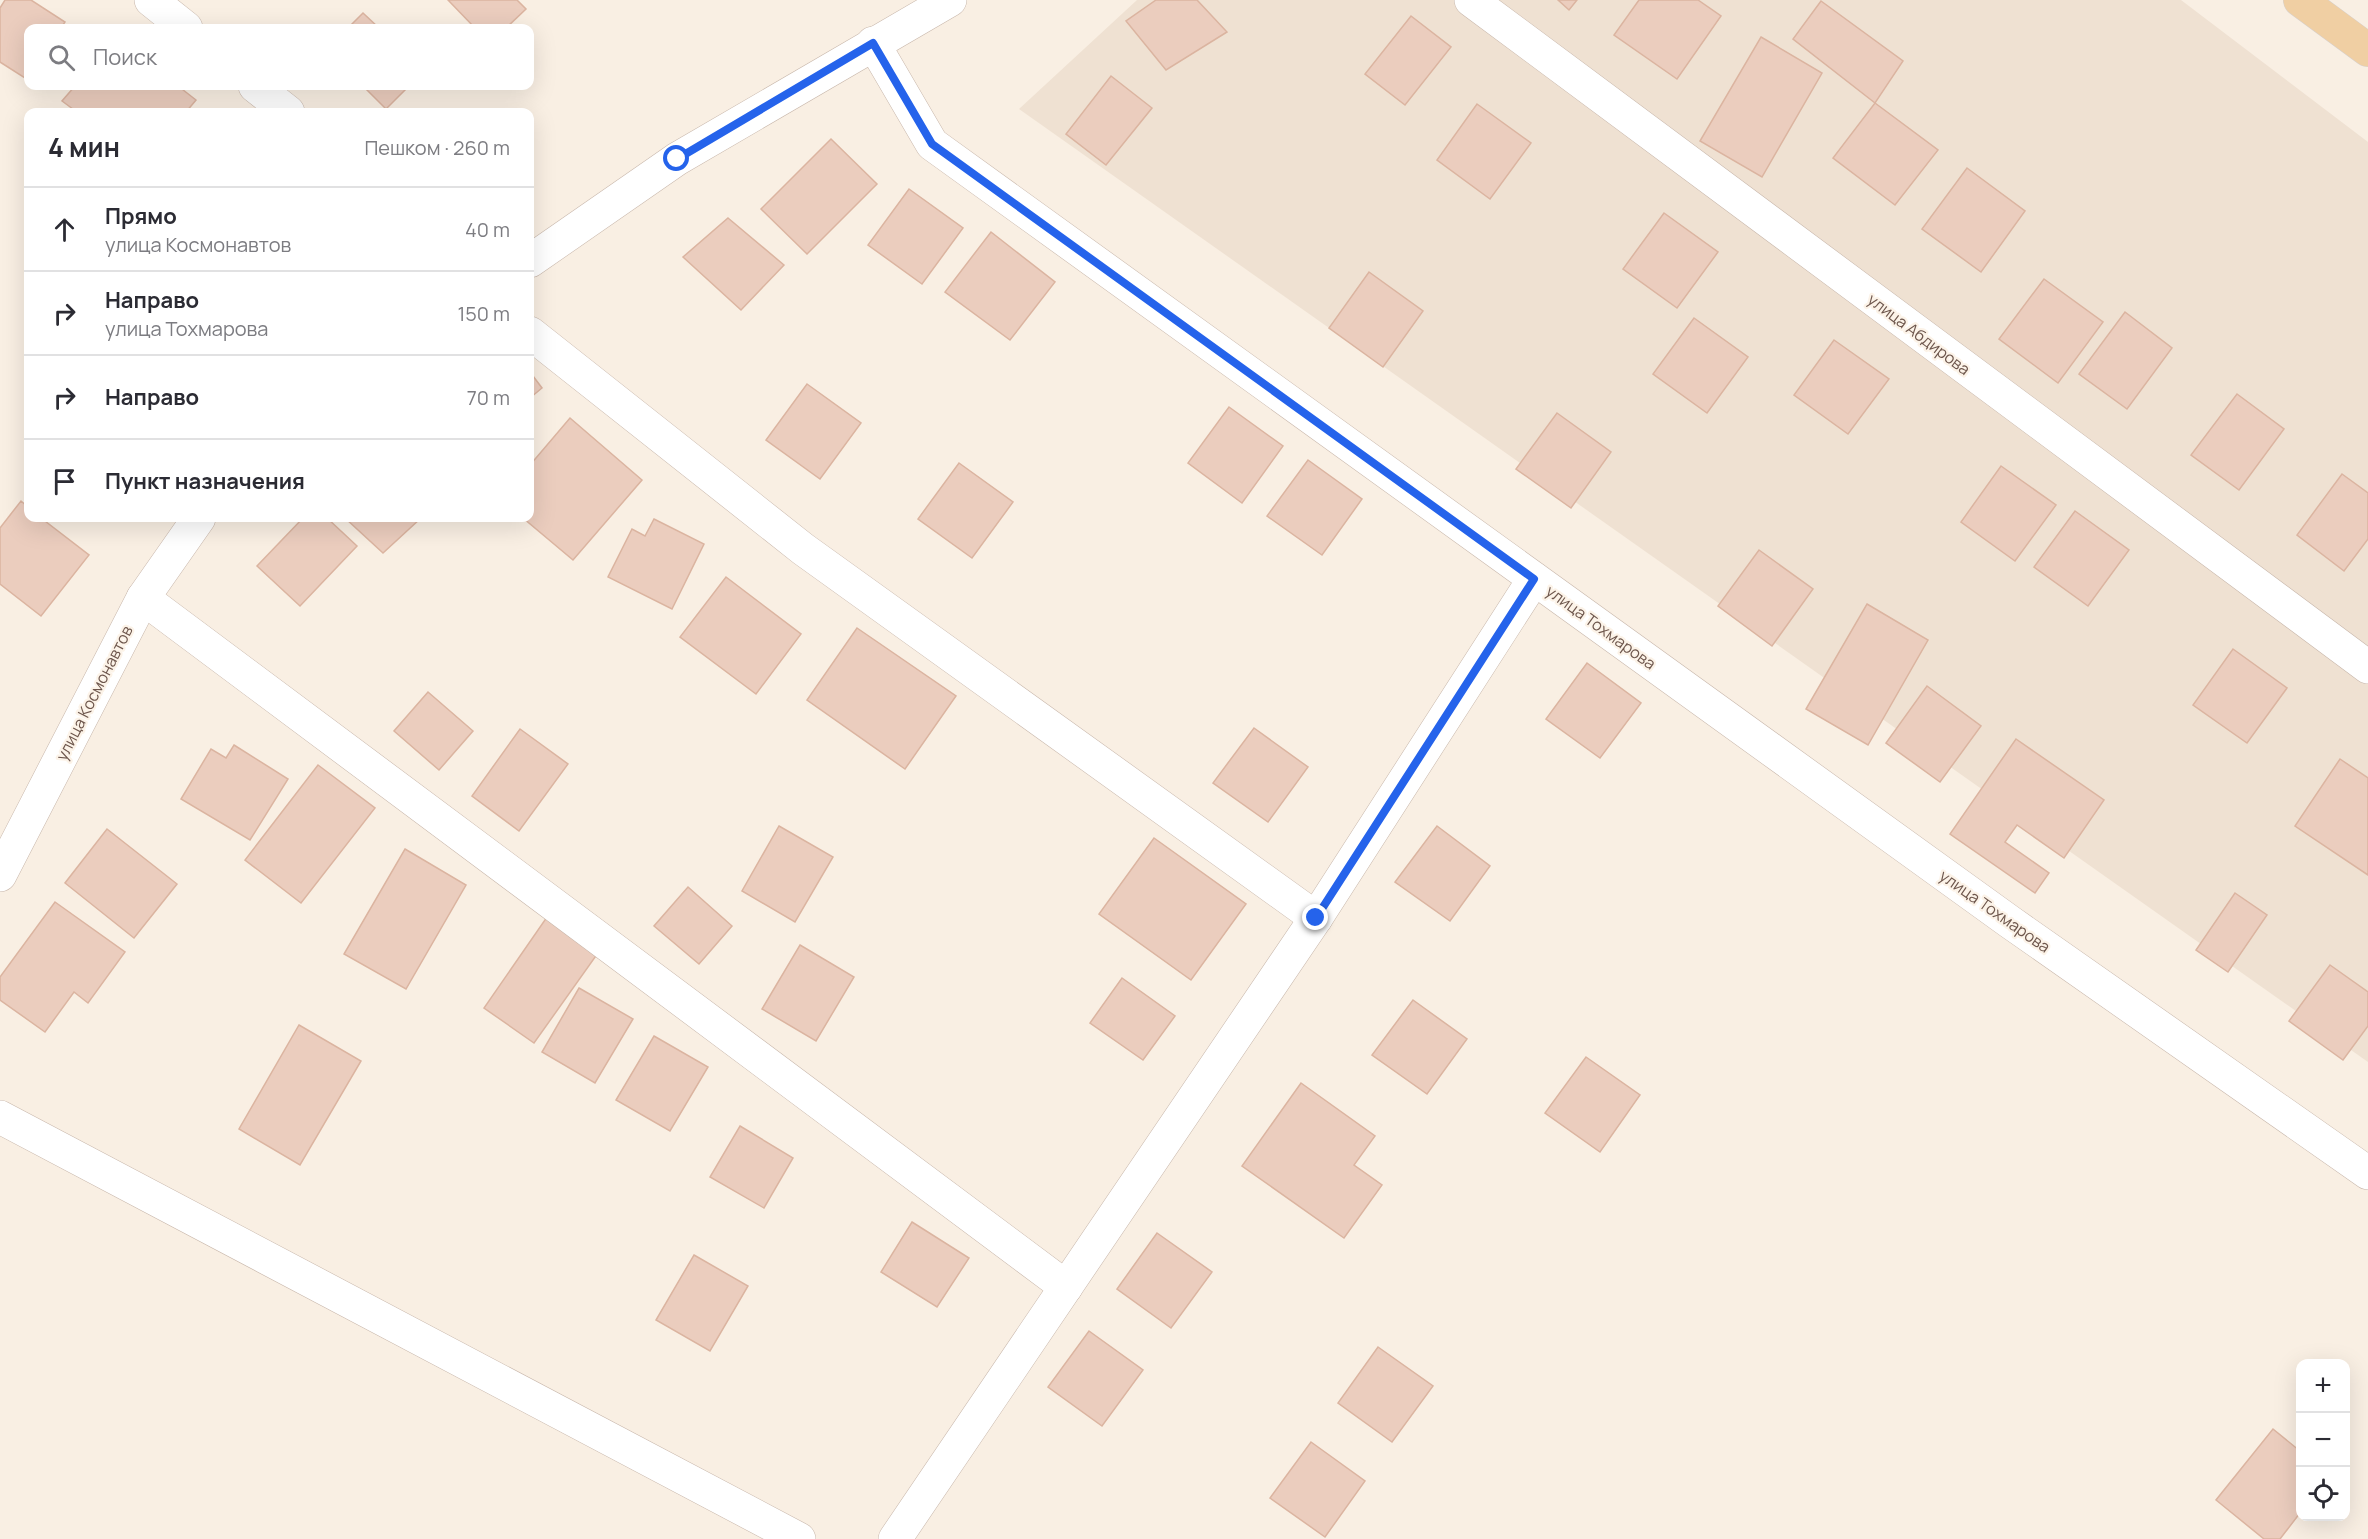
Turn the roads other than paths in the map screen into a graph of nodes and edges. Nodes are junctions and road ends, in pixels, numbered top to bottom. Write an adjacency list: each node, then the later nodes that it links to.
1 (151, 0): 5 (street)
2 (950, 0): 6 (street)
3 (1471, 0): 15 (street, улица Абдирова)
4 (2300, 0): 7 (main road)
5 (181, 24)
6 (873, 43): 10 (street); 13 (street, улица Тохмарова)
7 (2368, 50)
8 (260, 90): 9 (street)
9 (283, 108)
10 (534, 258)
11 (534, 336): 17 (street)
12 (196, 522): 14 (street, улица Космонавтов)
13 (1534, 579): 17 (street); 19 (street, улица Тохмарова)
14 (143, 598): 16 (street, улица Космонавтов); 20 (street)
15 (2368, 667)
16 (0, 875)
17 (1316, 918): 20 (street)
18 (0, 1117): 21 (street)
19 (2368, 1173)
20 (1066, 1287): 22 (street)
21 (799, 1539)
22 (895, 1539)

